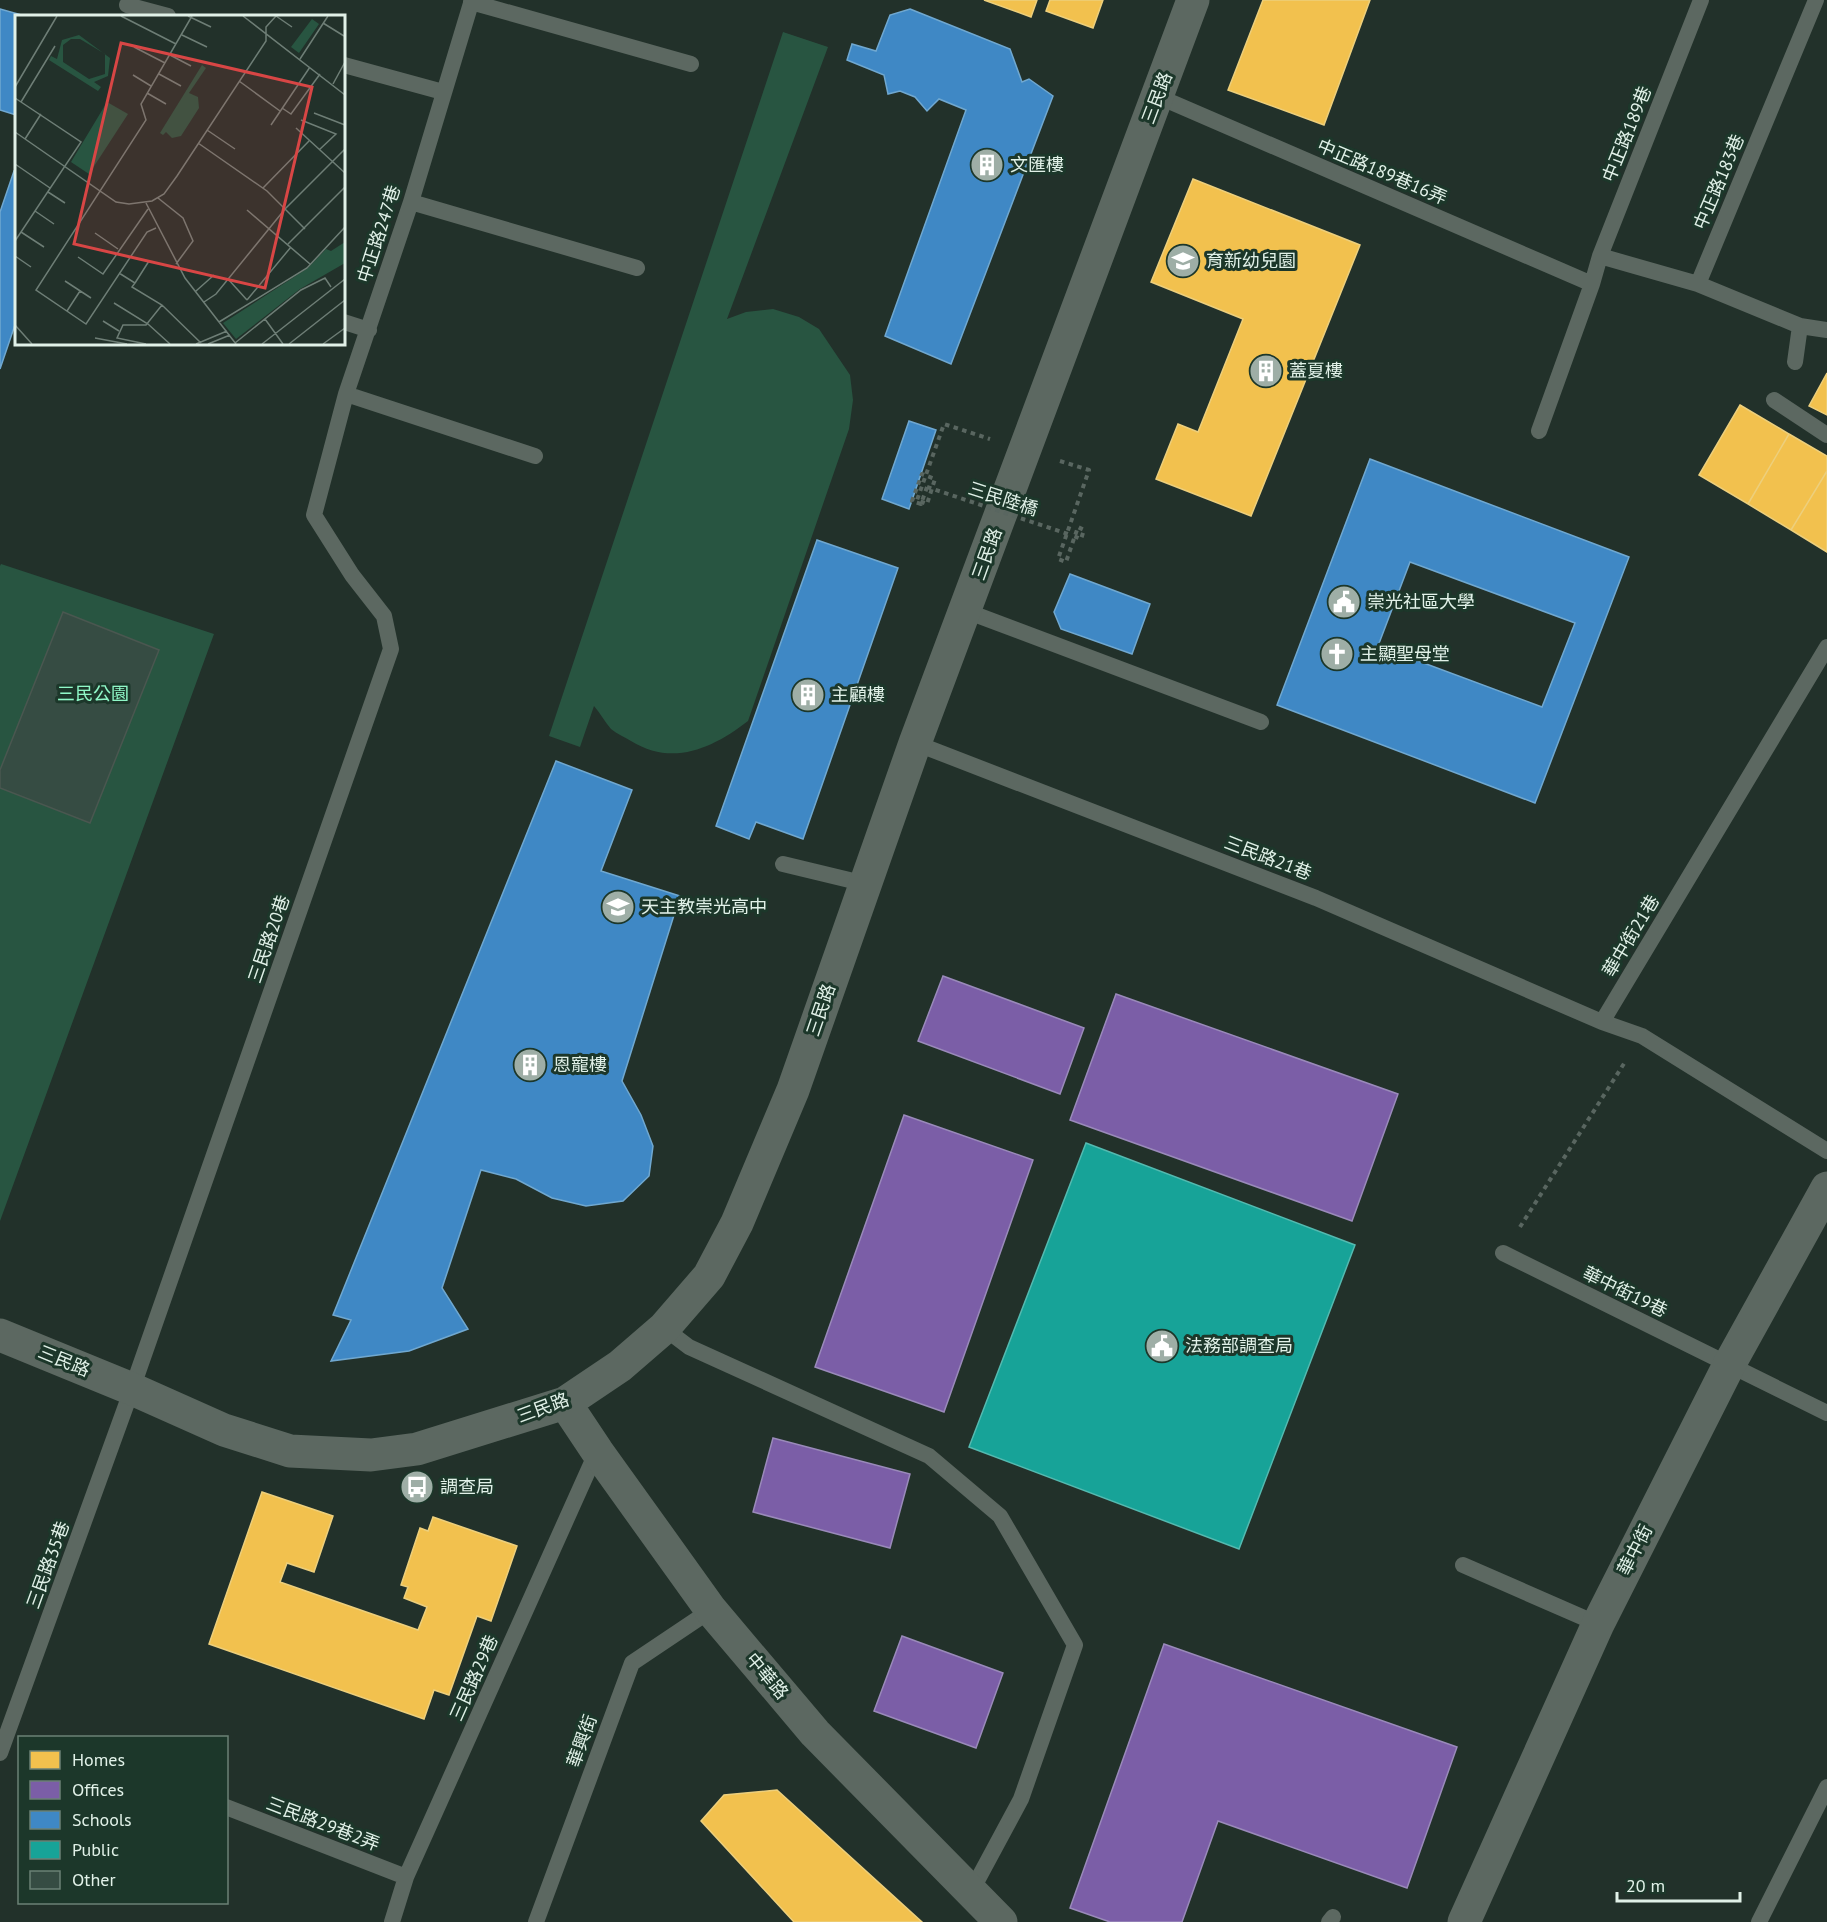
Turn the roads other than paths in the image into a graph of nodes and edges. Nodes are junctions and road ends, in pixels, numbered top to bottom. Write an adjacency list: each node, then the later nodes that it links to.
1 (1193, 0): 10 (street, 三民路)
2 (1701, 0): 12 (lane, 中正路189巷)
3 (1816, 0): 15 (lane, 中正路183巷)
4 (471, 1): 7 (lane); 9 (lane, 中正路247巷)
5 (127, 5): 6 (lane)
6 (164, 15)
7 (691, 64)
8 (345, 65): 9 (lane)
9 (442, 92): 11 (lane, 中正路247巷)
10 (1157, 96): 14 (lane, 中正路189巷16弄); 27 (street, 三民路)
11 (411, 202): 13 (lane); 18 (lane, 中正路247巷)
12 (1600, 256): 14 (lane, 中正路189巷); 15 (lane)
13 (638, 268)
14 (1592, 284): 23 (lane, 中正路189巷)
15 (1698, 284): 17 (lane)
16 (345, 322): 18 (lane)
17 (1800, 326): 19 (lane); 20 (lane)
18 (369, 330): 21 (lane, 中正路247巷)
19 (1827, 330)
20 (1795, 362)
21 (346, 394): 25 (lane); 26 (lane, 中正路247巷)
22 (1774, 400): 24 (lane)
23 (1539, 431)
24 (1827, 435)
25 (535, 456)
26 (314, 515): 40 (lane, 三民路20巷)
27 (966, 611): 29 (lane); 30 (street, 三民路)
28 (1827, 647): 33 (lane, 華中街21巷)
29 (1261, 722)
30 (915, 743): 32 (street, 三民路); 33 (lane, 三民路21巷)
31 (783, 864): 32 (lane)
32 (866, 884): 37 (street, 三民路)
33 (1602, 1022): 34 (lane)
34 (1827, 1151)
35 (1827, 1188): 39 (street, 華中街)
36 (1503, 1253): 39 (lane, 華中街19巷)
37 (664, 1328): 41 (street, 三民路); 51 (lane)
38 (0, 1335): 40 (street, 三民路)
39 (1729, 1365): 42 (lane, 華中街19巷); 46 (street, 華中街)
40 (132, 1389): 41 (street, 三民路); 47 (lane, 三民路35巷)
41 (565, 1403): 43 (street, 中華路)
42 (1827, 1413)
43 (597, 1451): 45 (street, 中華路); 50 (lane, 三民路29巷)
44 (1463, 1565): 46 (lane)
45 (711, 1610): 51 (street, 中華路); 54 (lane, 華興街)
46 (1598, 1624): 52 (street, 華中街)
47 (0, 1753)
48 (1827, 1787): 56 (lane)
49 (228, 1808): 50 (lane, 三民路29巷2弄)
50 (406, 1877): 53 (lane, 三民路29巷)
51 (971, 1892): 55 (street, 中華路)
52 (1467, 1921)
53 (392, 1922)
54 (536, 1922)
55 (1001, 1922)
56 (1760, 1922)

